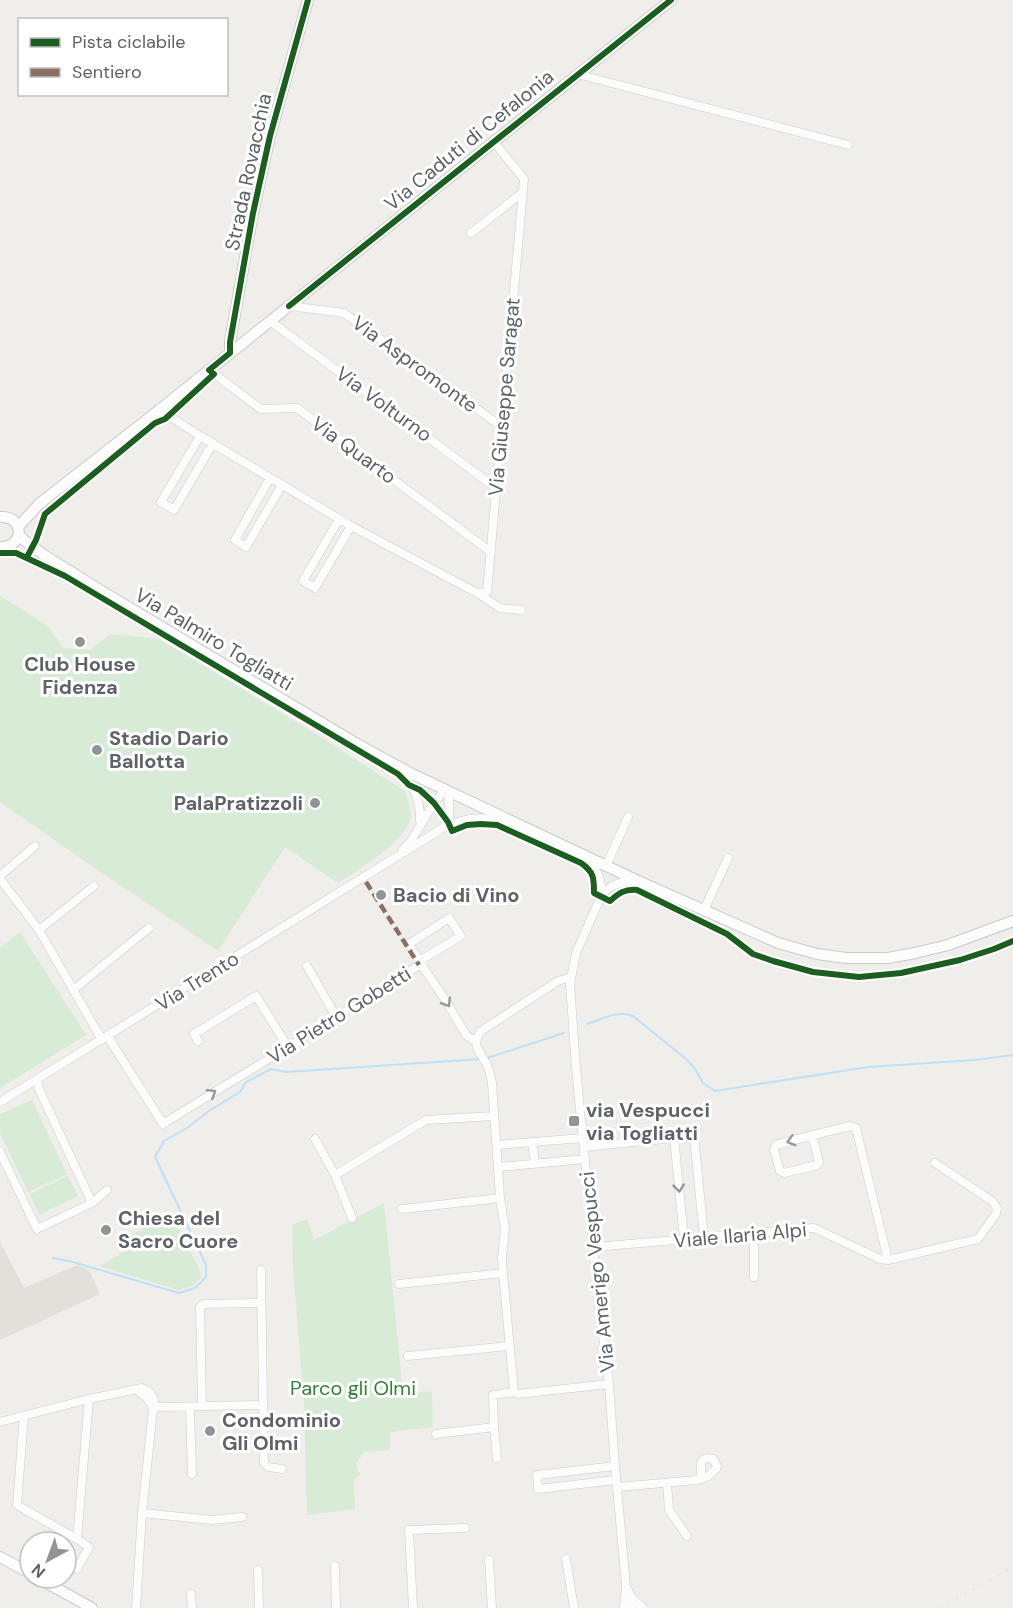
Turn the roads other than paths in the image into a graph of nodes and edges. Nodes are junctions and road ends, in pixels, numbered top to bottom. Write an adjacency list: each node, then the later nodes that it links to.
1 (308, 0): 10 (street, Strada Rovacchia)
2 (671, 0): 3 (street, Via Caduti di Cefalonia)
3 (577, 74): 4 (street, Via Caduti di Cefalonia); 5 (street)
4 (493, 141): 6 (street, Via Giuseppe Saragat); 8 (street, Via Caduti di Cefalonia)
5 (848, 145)
6 (522, 193): 7 (street); 13 (street, Via Giuseppe Saragat)
7 (471, 233)
8 (289, 306): 9 (street, Via Caduti di Cefalonia); 13 (street, Via Aspromonte)
9 (270, 321): 10 (street, Via Caduti di Cefalonia); 18 (street, Via Volturno)
10 (230, 353): 11 (street, Via Caduti di Cefalonia)
11 (209, 370): 12 (street, Via Caduti di Cefalonia); 25 (street, Via Quarto)
12 (158, 411): 14 (street); 19 (street, Via Caduti di Cefalonia)
13 (502, 427): 18 (street, Via Giuseppe Saragat)
14 (200, 436): 15 (street); 15 (street)
15 (213, 443): 16 (street)
16 (270, 478): 17 (street); 17 (street)
17 (282, 485): 21 (street)
18 (496, 488): 25 (street, Via Giuseppe Saragat)
19 (39, 504): 20 (street, Via Caduti di Cefalonia); 23 (street, Via Caduti di Cefalonia)
20 (5, 517): 23 (street, Via Palmiro Togliatti)
21 (339, 519): 22 (street); 22 (street)
22 (351, 526): 27 (street)
23 (18, 531): 24 (street, Via Palmiro Togliatti); 26 (street, Via Palmiro Togliatti)
24 (2, 547): 26 (street, Via Palmiro Togliatti)
25 (491, 552): 27 (street, Via Giuseppe Saragat)
26 (44, 555): 29 (street, Via Palmiro Togliatti)
27 (479, 594): 28 (street)
28 (521, 610)
29 (387, 760): 30 (street, Via Palmiro Togliatti); 33 (street)
30 (447, 791): 32 (street, Via Palmiro Togliatti); 33 (street, Via Trento); 34 (street)
31 (628, 817): 39 (street)
32 (515, 822): 34 (street, Via Trento); 36 (street, Via Palmiro Togliatti)
33 (420, 826): 38 (street, Via Trento)
34 (443, 828): 38 (street, Via Trento)
35 (35, 846): 40 (street)
36 (585, 856): 39 (street, Via Palmiro Togliatti); 42 (street, Via Amerigo Vespucci)
37 (728, 858): 48 (street)
38 (394, 859): 57 (street, Via Trento)
39 (610, 867): 41 (street, Via Palmiro Togliatti); 42 (street); 44 (street)
40 (0, 878): 45 (street, Via Pietro Gobetti)
41 (636, 880): 44 (street, Via Amerigo Vespucci); 48 (street, Via Palmiro Togliatti)
42 (601, 884): 46 (street, Via Amerigo Vespucci)
43 (94, 886): 51 (street)
44 (612, 886): 46 (street, Via Amerigo Vespucci)
45 (8, 889): 47 (street); 51 (street, Via Pietro Gobetti)
46 (602, 894): 54 (street, Via Amerigo Vespucci)
47 (0, 896)
48 (704, 910): 49 (street, Via Palmiro Togliatti)
49 (1013, 921)
50 (149, 928): 55 (street)
51 (39, 930): 55 (street, Via Pietro Gobetti)
52 (420, 963): 52 (street); 56 (street, Via Pietro Gobetti); 59 (street, Via Pietro Gobetti, one-way to 59)
53 (307, 966): 56 (street)
54 (571, 977): 59 (street); 68 (street, Via Amerigo Vespucci)
55 (73, 990): 57 (street, Via Pietro Gobetti)
56 (338, 1018): 60 (street, Via Pietro Gobetti)
57 (105, 1039): 60 (street, Via Pietro Gobetti, one-way to 60); 61 (street, Via Trento)
58 (198, 1041): 60 (street)
59 (476, 1042): 63 (street)
60 (288, 1047)
61 (37, 1080): 62 (street, Via Trento); 78 (street)
62 (0, 1102)
63 (494, 1116): 69 (street); 75 (street)
64 (812, 1136): 64 (street, one-way to 64); 85 (street)
65 (674, 1137): 68 (street); 82 (street); 83 (street, one-way to 83)
66 (315, 1139): 75 (street)
67 (532, 1142): 68 (street); 69 (street); 72 (street)
68 (584, 1142): 71 (street, Via Amerigo Vespucci)
69 (497, 1145): 74 (street)
70 (0, 1152): 78 (street)
71 (585, 1159): 72 (street, Via Amerigo Vespucci); 84 (street, Via Amerigo Vespucci)
72 (536, 1163): 74 (street, Via Amerigo Vespucci)
73 (935, 1163): 85 (street)
74 (499, 1167): 77 (street)
75 (334, 1175): 80 (street)
76 (107, 1190): 78 (street)
77 (500, 1198): 79 (street); 87 (street)
78 (92, 1203)
79 (402, 1209)
80 (352, 1218)
81 (752, 1233): 82 (street, Viale Ilaria Alpi); 85 (street, Viale Ilaria Alpi); 88 (street)
82 (704, 1237): 83 (street, Viale Ilaria Alpi)
83 (684, 1239): 84 (street, Viale Ilaria Alpi)
84 (595, 1247): 93 (street, Via Amerigo Vespucci)
85 (888, 1260)
86 (261, 1270): 90 (street)
87 (503, 1273): 89 (street); 91 (street)
88 (754, 1277)
89 (399, 1284)
90 (261, 1303): 96 (street); 97 (street)
91 (509, 1346): 92 (street); 94 (street)
92 (408, 1356)
93 (609, 1384): 94 (street, Via Amerigo Vespucci); 105 (street, Via Amerigo Vespucci)
94 (514, 1392): 102 (street)
95 (89, 1399): 98 (street); 100 (street); 115 (street)
96 (262, 1405): 97 (street); 106 (street)
97 (202, 1406): 99 (street)
98 (153, 1407): 99 (street); 111 (street)
99 (190, 1407): 107 (street)
100 (24, 1416): 101 (street); 114 (street)
101 (0, 1422)
102 (494, 1427): 103 (street); 104 (street)
103 (436, 1434)
104 (497, 1458)
105 (615, 1466): 110 (street, Via Amerigo Vespucci); 110 (street)
106 (282, 1468)
107 (192, 1474)
108 (702, 1479): 109 (street)
109 (667, 1483): 110 (street); 116 (street)
110 (616, 1484): 125 (street, Via Amerigo Vespucci)
111 (142, 1513): 112 (street); 131 (street)
112 (242, 1517)
113 (465, 1528): 135 (street)
114 (61, 1530)
115 (78, 1530)
116 (687, 1536)
117 (78, 1540): 123 (street)
118 (0, 1557): 122 (street)
119 (566, 1559): 137 (street)
120 (489, 1560): 136 (street)
121 (335, 1566): 134 (street)
122 (18, 1567)
123 (78, 1567)
124 (258, 1570): 133 (street)
125 (626, 1586): 128 (street, Via Amerigo Vespucci); 129 (street, Via Amerigo Vespucci)
126 (60, 1590): 130 (street)
127 (191, 1594): 132 (street)
128 (631, 1597): 129 (street, Via Amerigo Vespucci); 138 (street, Via Amerigo Vespucci)
129 (626, 1607)
130 (92, 1608)
131 (136, 1608)
132 (192, 1608)
133 (259, 1608)
134 (336, 1608)
135 (413, 1608)
136 (492, 1608)
137 (574, 1608)
138 (643, 1608)

